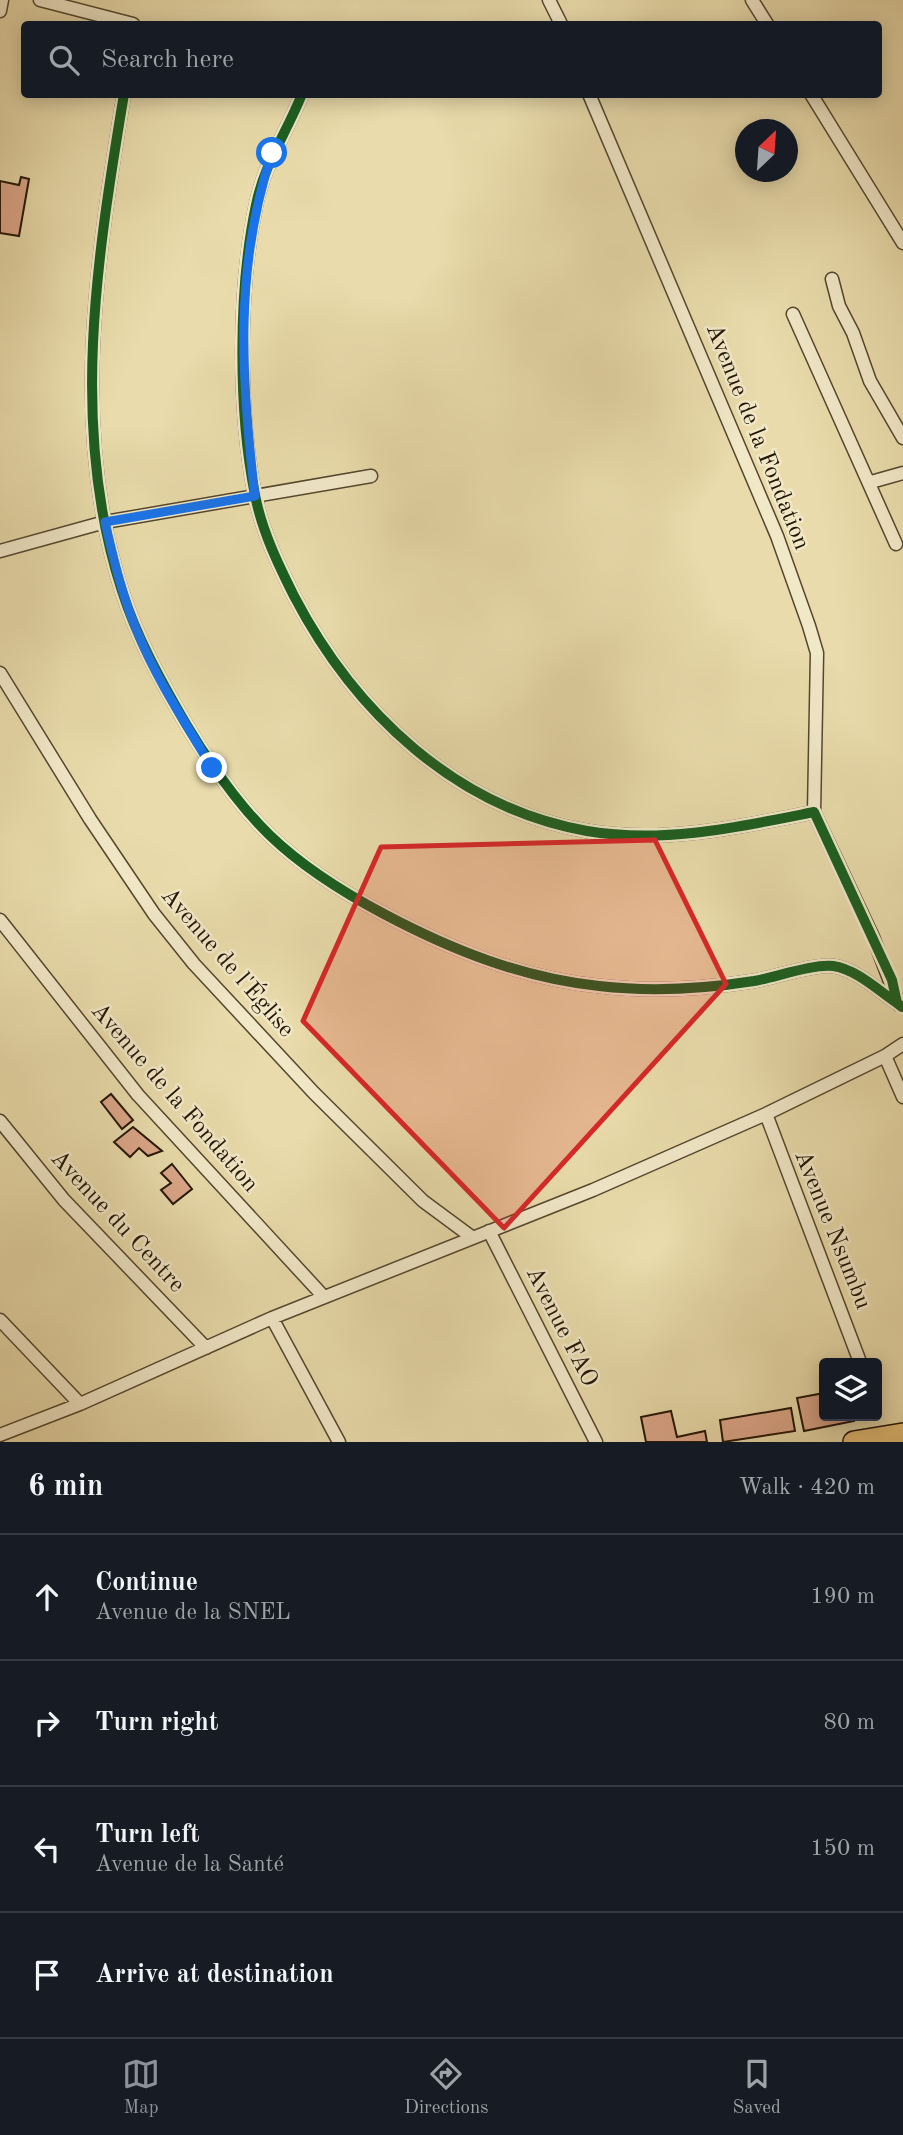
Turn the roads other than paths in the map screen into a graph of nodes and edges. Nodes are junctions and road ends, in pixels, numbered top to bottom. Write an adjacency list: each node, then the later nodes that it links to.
1 (2, 0): 5 (street)
2 (40, 0): 6 (street)
3 (549, 0): 7 (street)
4 (752, 0): 8 (street)
5 (0, 11)
6 (121, 21)
7 (560, 21)
8 (765, 21)
9 (123, 98): 21 (street)
10 (300, 98): 20 (street)
11 (591, 98): 25 (street, Avenue de la Fondation)
12 (812, 98): 13 (street)
13 (903, 243)
14 (832, 279): 16 (street)
15 (793, 314): 19 (street)
16 (903, 438)
17 (903, 473): 19 (street)
18 (371, 476): 20 (street)
19 (871, 482): 22 (street)
20 (255, 496): 21 (street); 25 (street)
21 (105, 522): 23 (street); 27 (street)
22 (896, 544)
23 (0, 551)
24 (0, 673): 34 (street, Avenue de l'Église)
25 (814, 812): 27 (street)
26 (0, 920): 35 (street, Avenue de la Fondation)
27 (900, 1006)
28 (903, 1044): 29 (street)
29 (885, 1056): 30 (street); 31 (street)
30 (903, 1097)
31 (766, 1114): 33 (street); 39 (street, Avenue Nsumbu)
32 (0, 1121): 38 (street, Avenue du Centre)
33 (489, 1231): 34 (street); 44 (street, Avenue FAO)
34 (473, 1238): 35 (street)
35 (324, 1297): 36 (street)
36 (272, 1318): 38 (street); 43 (street)
37 (0, 1320): 40 (street)
38 (206, 1348): 40 (street)
39 (858, 1358)
40 (80, 1404): 42 (street)
41 (903, 1434): 45 (highway)
42 (0, 1435)
43 (340, 1442)
44 (596, 1442)
45 (854, 1442)

